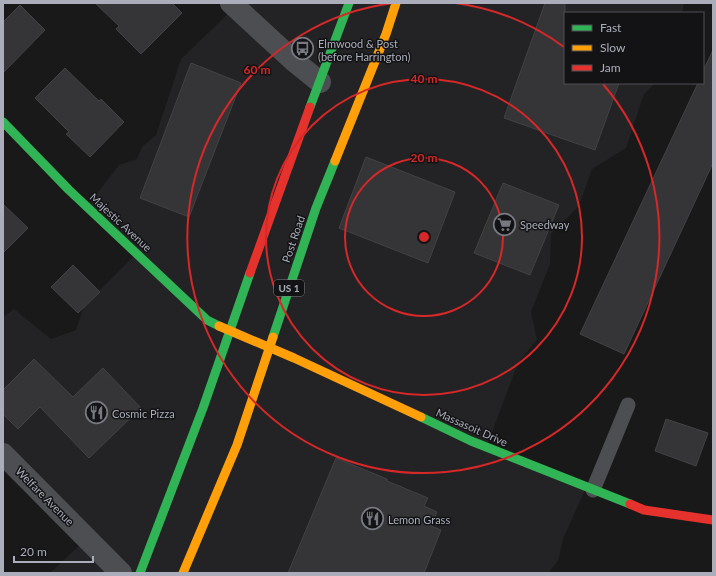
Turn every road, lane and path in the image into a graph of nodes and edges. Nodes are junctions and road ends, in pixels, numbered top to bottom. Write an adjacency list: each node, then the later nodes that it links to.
1 (231, 3): 4 (street)
2 (348, 3): 4 (main road)
3 (396, 3): 7 (main road, Post Road / US 1)
4 (320, 82): 6 (main road)
5 (3, 122): 6 (main road, Majestic Avenue)
6 (230, 331): 7 (main road, Massasoit Drive); 13 (main road)
7 (269, 348): 10 (main road, Massasoit Drive); 14 (main road, Post Road / US 1)
8 (628, 405): 10 (lane)
9 (3, 454): 12 (street, Welfare Avenue)
10 (593, 490): 11 (main road, Massasoit Drive)
11 (713, 520)
12 (122, 573)
13 (140, 573)
14 (183, 573)

